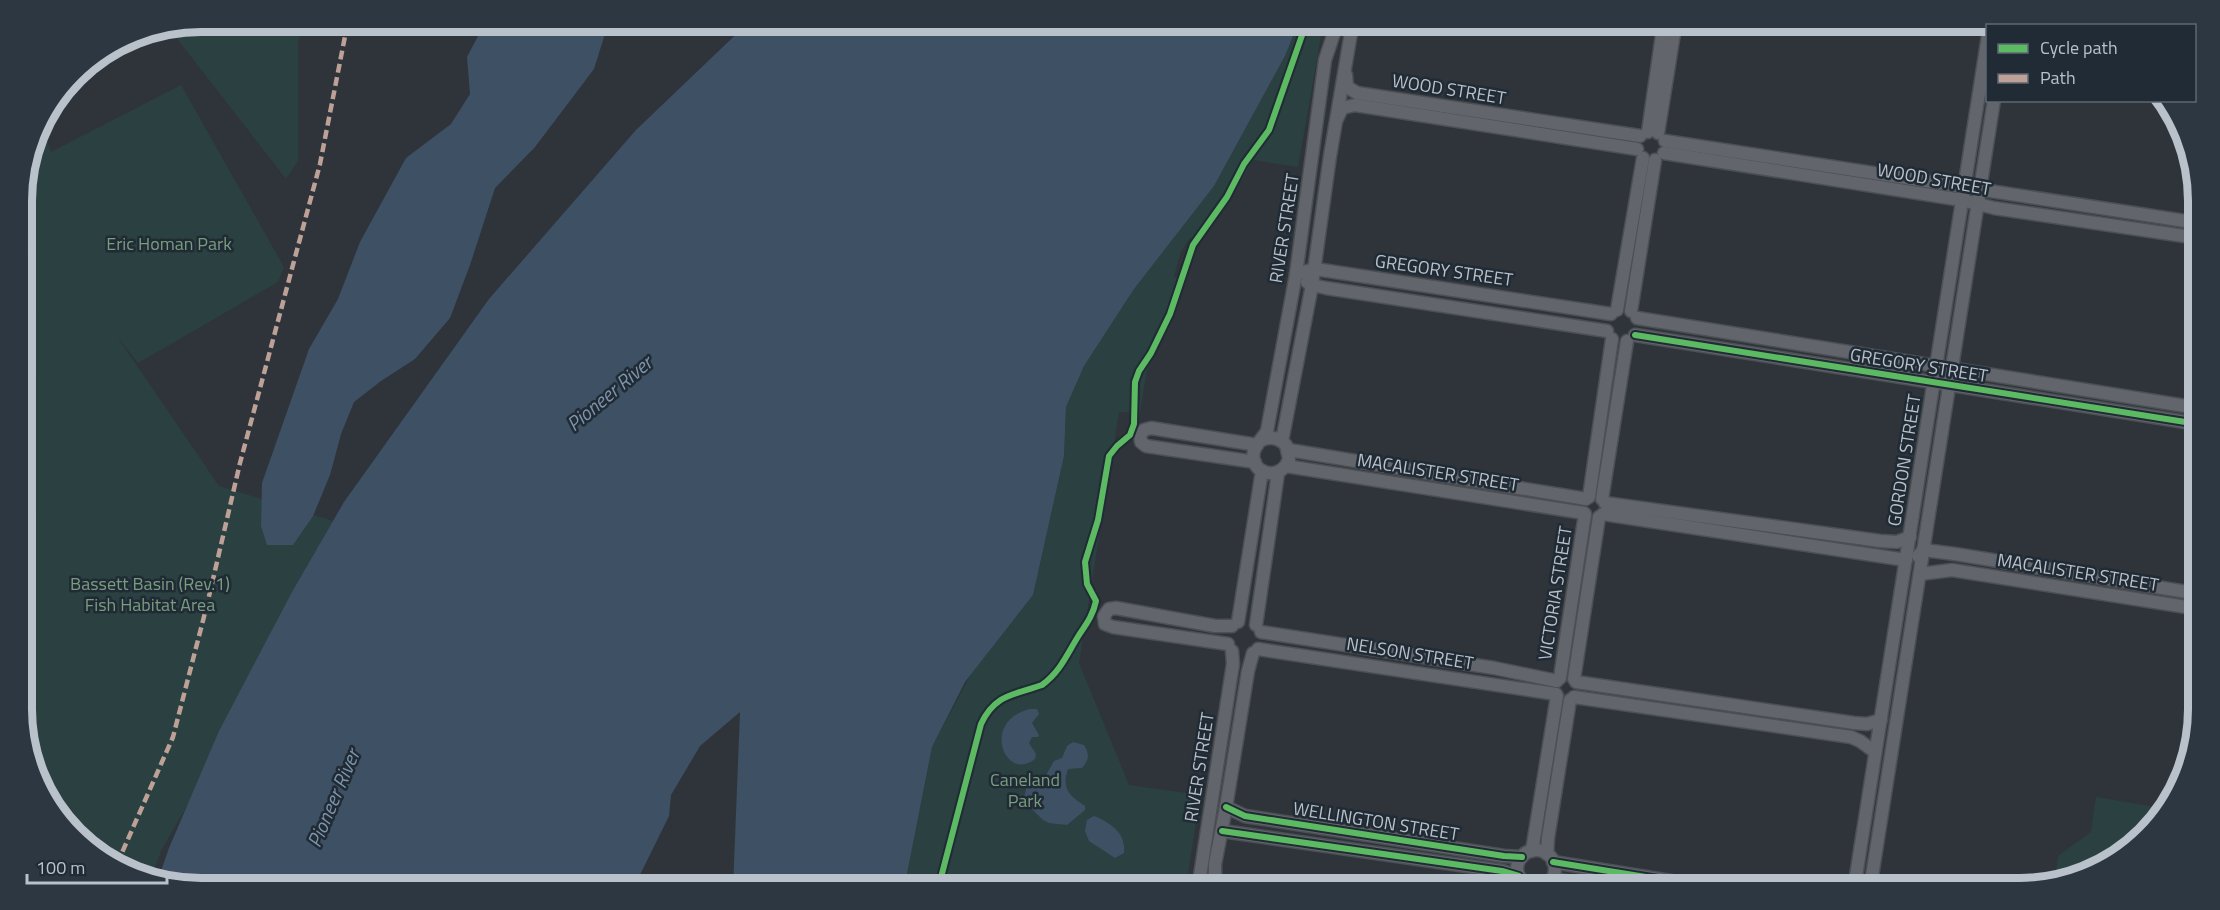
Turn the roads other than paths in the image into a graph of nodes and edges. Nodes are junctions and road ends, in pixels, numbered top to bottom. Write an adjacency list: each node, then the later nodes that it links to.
1 (1334, 32): 7 (street, RIVER STREET)
2 (1351, 32): 6 (street, RIVER STREET)
3 (1663, 32): 11 (street)
4 (1674, 32): 11 (street)
5 (1986, 49): 12 (street, GORDON STREET)
6 (1344, 64): 7 (street); 9 (street, WOOD STREET); 10 (street, RIVER STREET)
7 (1322, 86): 20 (street, RIVER STREET)
8 (1994, 102): 13 (street, GORDON STREET)
9 (1437, 111): 10 (street, WOOD STREET); 11 (street, WOOD STREET)
10 (1335, 122): 18 (street, RIVER STREET)
11 (1651, 145): 12 (street, WOOD STREET); 14 (street, WOOD STREET); 23 (street); 24 (street)
12 (1964, 187): 13 (street, WOOD STREET); 14 (street, GORDON STREET)
13 (1980, 189): 15 (street, GORDON STREET); 16 (street, WOOD STREET)
14 (1962, 200): 15 (street, WOOD STREET); 27 (street, GORDON STREET)
15 (1977, 204): 17 (street, WOOD STREET); 28 (street, GORDON STREET)
16 (2188, 221)
17 (2188, 237)
18 (1315, 269): 19 (street, GREGORY STREET); 20 (street, GREGORY STREET); 21 (street, RIVER STREET)
19 (1342, 273): 22 (street); 23 (street, GREGORY STREET)
20 (1296, 274): 21 (street, GREGORY STREET); 36 (street, RIVER STREET)
21 (1312, 285): 22 (street, GREGORY STREET); 37 (street, RIVER STREET)
22 (1340, 290): 25 (street, GREGORY STREET)
23 (1614, 312): 24 (street); 25 (street)
24 (1634, 314): 26 (street); 27 (street, GREGORY STREET)
25 (1610, 335): 26 (street); 41 (street)
26 (1631, 338): 29 (street, GREGORY STREET); 43 (street, VICTORIA STREET)
27 (1936, 366): 28 (street, GREGORY STREET); 29 (street, GORDON STREET)
28 (1952, 368): 30 (street, GORDON STREET); 31 (street, GREGORY STREET)
29 (1934, 383): 30 (street, GREGORY STREET); 45 (street, GORDON STREET)
30 (1949, 386): 33 (street, GREGORY STREET); 42 (street, GORDON STREET)
31 (2107, 393): 32 (street, GREGORY STREET); 33 (street)
32 (2188, 406)
33 (2104, 409): 34 (street, GREGORY STREET)
34 (2188, 422)
35 (1203, 436): 36 (street); 38 (street); 38 (street)
36 (1259, 443): 37 (street); 39 (street)
37 (1285, 446): 40 (street); 41 (street, MACALISTER STREET)
38 (1200, 453): 39 (street)
39 (1258, 466): 40 (street); 55 (street)
40 (1282, 469): 44 (street, MACALISTER STREET); 57 (street)
41 (1588, 498): 43 (street); 44 (street)
42 (1932, 498): 47 (street, GORDON STREET); 50 (street)
43 (1602, 508): 44 (street); 46 (street); 49 (street); 61 (street, VICTORIA STREET)
44 (1585, 513): 60 (street, VICTORIA STREET)
45 (1910, 537): 46 (street); 50 (street, GORDON STREET)
46 (1880, 541): 49 (street)
47 (1924, 550): 48 (street, MACALISTER STREET); 52 (street, GORDON STREET); 56 (street)
48 (1955, 554): 51 (street); 53 (street, MACALISTER STREET)
49 (1878, 555): 50 (street)
50 (1906, 560): 56 (street, GORDON STREET)
51 (1953, 570): 52 (street, MACALISTER STREET); 54 (street, MACALISTER STREET)
52 (1920, 574): 79 (street, GORDON STREET)
53 (2188, 592)
54 (2188, 607)
55 (1235, 624): 57 (street); 58 (street); 58 (street)
56 (1896, 626): 64 (street, GORDON STREET)
57 (1258, 628): 59 (street); 60 (street, NELSON STREET)
58 (1230, 647): 59 (street); 72 (street, RIVER STREET)
59 (1256, 651): 62 (street, NELSON STREET); 68 (street, RIVER STREET)
60 (1558, 679): 61 (street); 62 (street)
61 (1575, 681): 63 (street); 65 (street)
62 (1556, 695): 63 (street); 70 (street)
63 (1572, 698): 66 (street); 71 (street)
64 (1881, 720): 65 (street); 67 (street, GORDON STREET)
65 (1854, 723): 66 (street)
66 (1851, 737): 67 (street)
67 (1875, 752): 78 (street, GORDON STREET)
68 (1227, 807): 69 (street, RIVER STREET); 70 (street, WELLINGTON STREET)
69 (1222, 831): 73 (street, RIVER STREET); 74 (street, WELLINGTON STREET)
70 (1527, 854): 71 (street); 75 (street)
71 (1550, 858): 76 (street); 77 (street)
72 (1200, 878)
73 (1214, 878)
74 (1514, 878)
75 (1522, 878)
76 (1552, 878)
77 (1660, 878)
78 (1856, 878)
79 (1872, 878)

